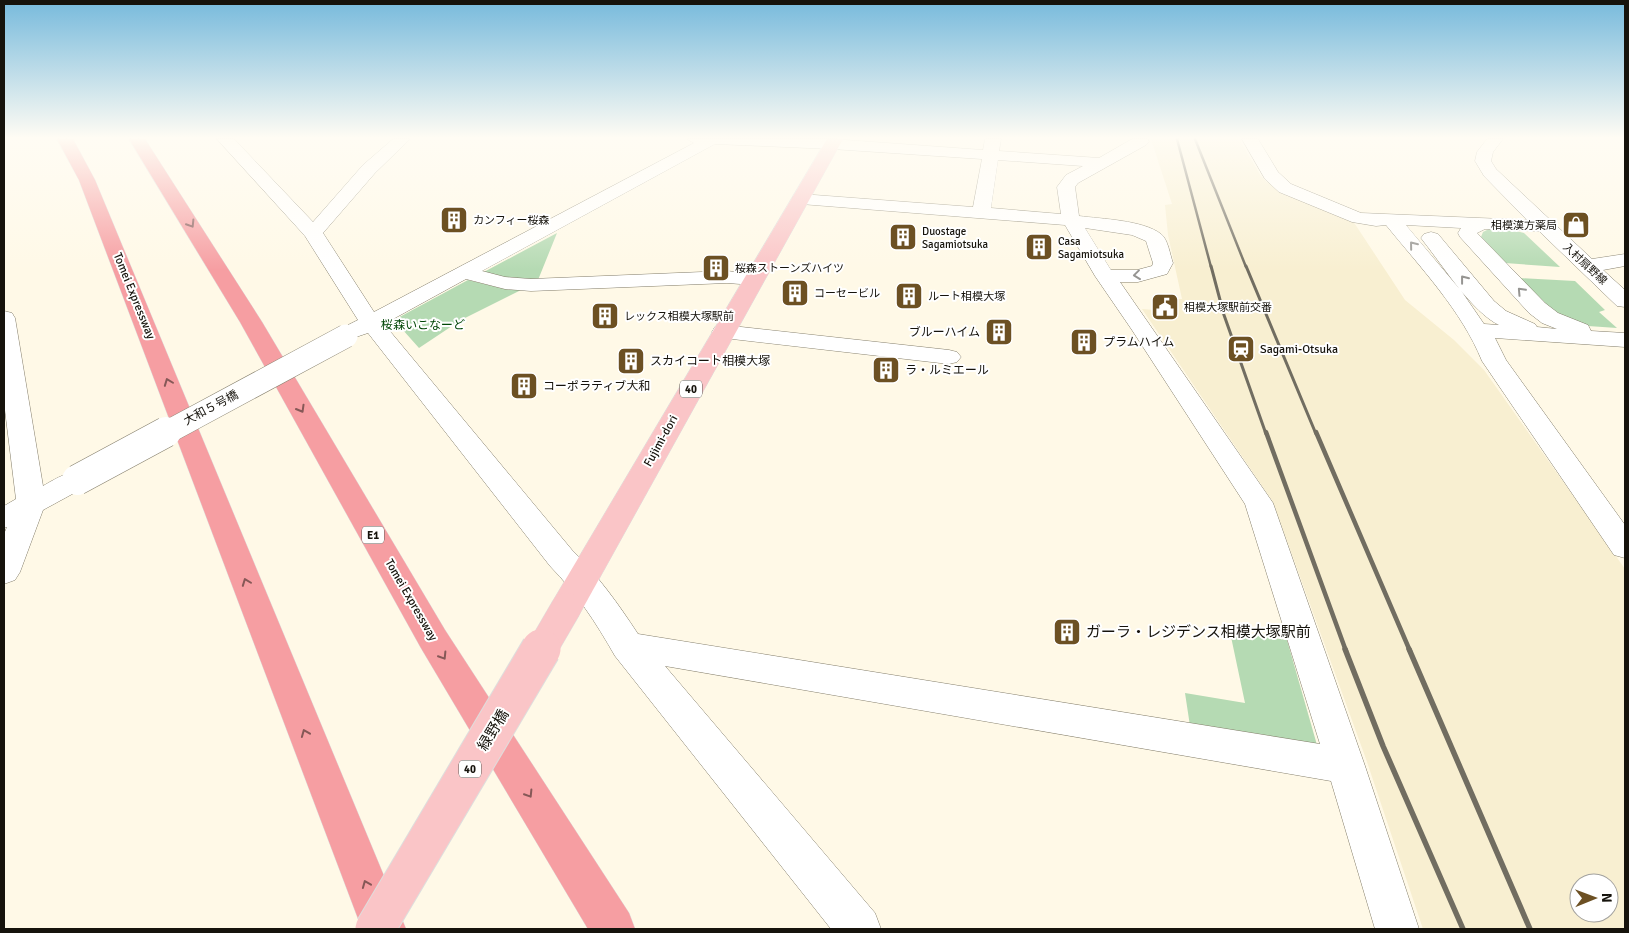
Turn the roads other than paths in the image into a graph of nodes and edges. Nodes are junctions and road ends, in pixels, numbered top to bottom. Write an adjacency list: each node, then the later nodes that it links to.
1 (87, 183): 42 (highway, Tomei Expressway, one-way to 1)
2 (164, 183): 43 (highway, Tomei Expressway / E1, one-way to 43)
3 (266, 183): 18 (street)
4 (357, 183): 18 (street)
5 (632, 183): 21 (street, 大和５号橋)
6 (811, 183): 11 (main road, 40)
7 (986, 183): 12 (street)
8 (1069, 183): 14 (street)
9 (1279, 183): 13 (street)
10 (1501, 183): 17 (street, 入村扇野線)
11 (801, 199): 12 (street); 23 (main road, Fujimi-dori / 40)
12 (981, 213): 14 (street)
13 (1391, 219): 15 (street); 27 (street, one-way to 13)
14 (1071, 220): 22 (street); 22 (street, one-way to 22)
15 (1450, 222): 16 (street); 29 (street, one-way to 15); 30 (street)
16 (1484, 223): 17 (street); 31 (street, one-way to 16)
17 (1544, 226): 20 (street, 入村扇野線)
18 (313, 233): 26 (street)
19 (1625, 260): 20 (street)
20 (1587, 266): 24 (street, 入村扇野線)
21 (464, 272): 23 (street); 26 (street, 大和５号橋)
22 (1105, 276): 40 (street)
23 (754, 279): 28 (main road, Fujimi-dori / 40)
24 (1625, 301)
25 (4, 318): 33 (street)
26 (358, 329): 34 (street, 大和５号橋, bridge); 38 (street)
27 (1477, 330): 29 (street); 36 (street)
28 (723, 332): 32 (street); 38 (main road, Fujimi-dori / 40)
29 (1545, 335): 30 (street)
30 (1578, 337): 31 (street)
31 (1616, 340)
32 (949, 357)
33 (15, 466): 34 (street)
34 (31, 503): 35 (street, 大和５号橋); 37 (street)
35 (4, 518)
36 (1625, 546)
37 (4, 572)
38 (574, 594): 39 (street); 41 (main road, 緑野橋 / 40, bridge)
39 (627, 646): 40 (street); 44 (street)
40 (1346, 766): 45 (street)
41 (374, 929)
42 (384, 929)
43 (613, 929)
44 (859, 929)
45 (1397, 929)

